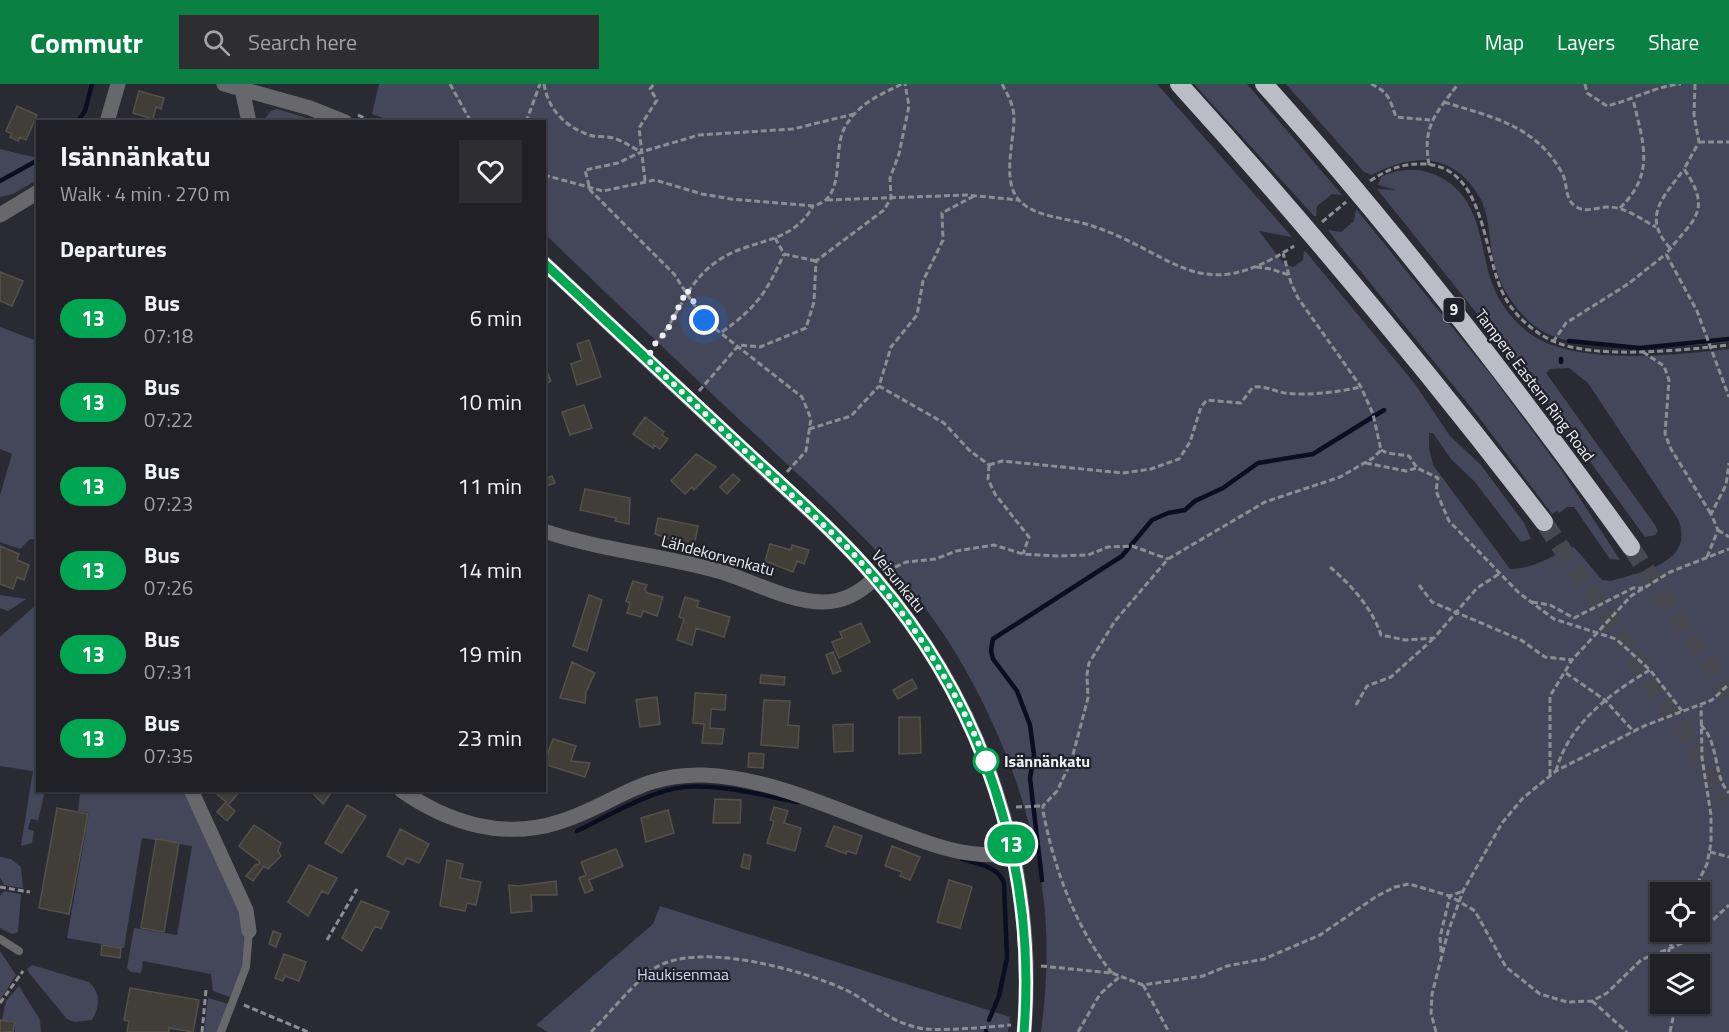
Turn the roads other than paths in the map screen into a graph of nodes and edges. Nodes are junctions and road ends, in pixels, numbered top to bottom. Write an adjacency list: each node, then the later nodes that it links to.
1 (118, 84): 6 (street)
2 (225, 84): 5 (street)
3 (1179, 84): 12 (highway)
4 (1264, 84): 14 (highway, Tampere Eastern Ring Road / 9)
5 (242, 89): 7 (street); 8 (street)
6 (108, 120)
7 (249, 120)
8 (340, 120)
9 (36, 193): 10 (street)
10 (0, 215)
11 (546, 265): 15 (street, Veisunkatu)
12 (1544, 522)
13 (546, 531): 15 (street, Lähdekorvenkatu)
14 (1631, 547)
15 (880, 575): 18 (street, Veisunkatu)
16 (192, 792): 19 (street)
17 (404, 792): 18 (street)
18 (1013, 853): 22 (street, Veisunkatu)
19 (249, 930): 23 (lane)
20 (0, 939): 21 (lane)
21 (19, 951)
22 (1024, 1028)
23 (221, 1032)

